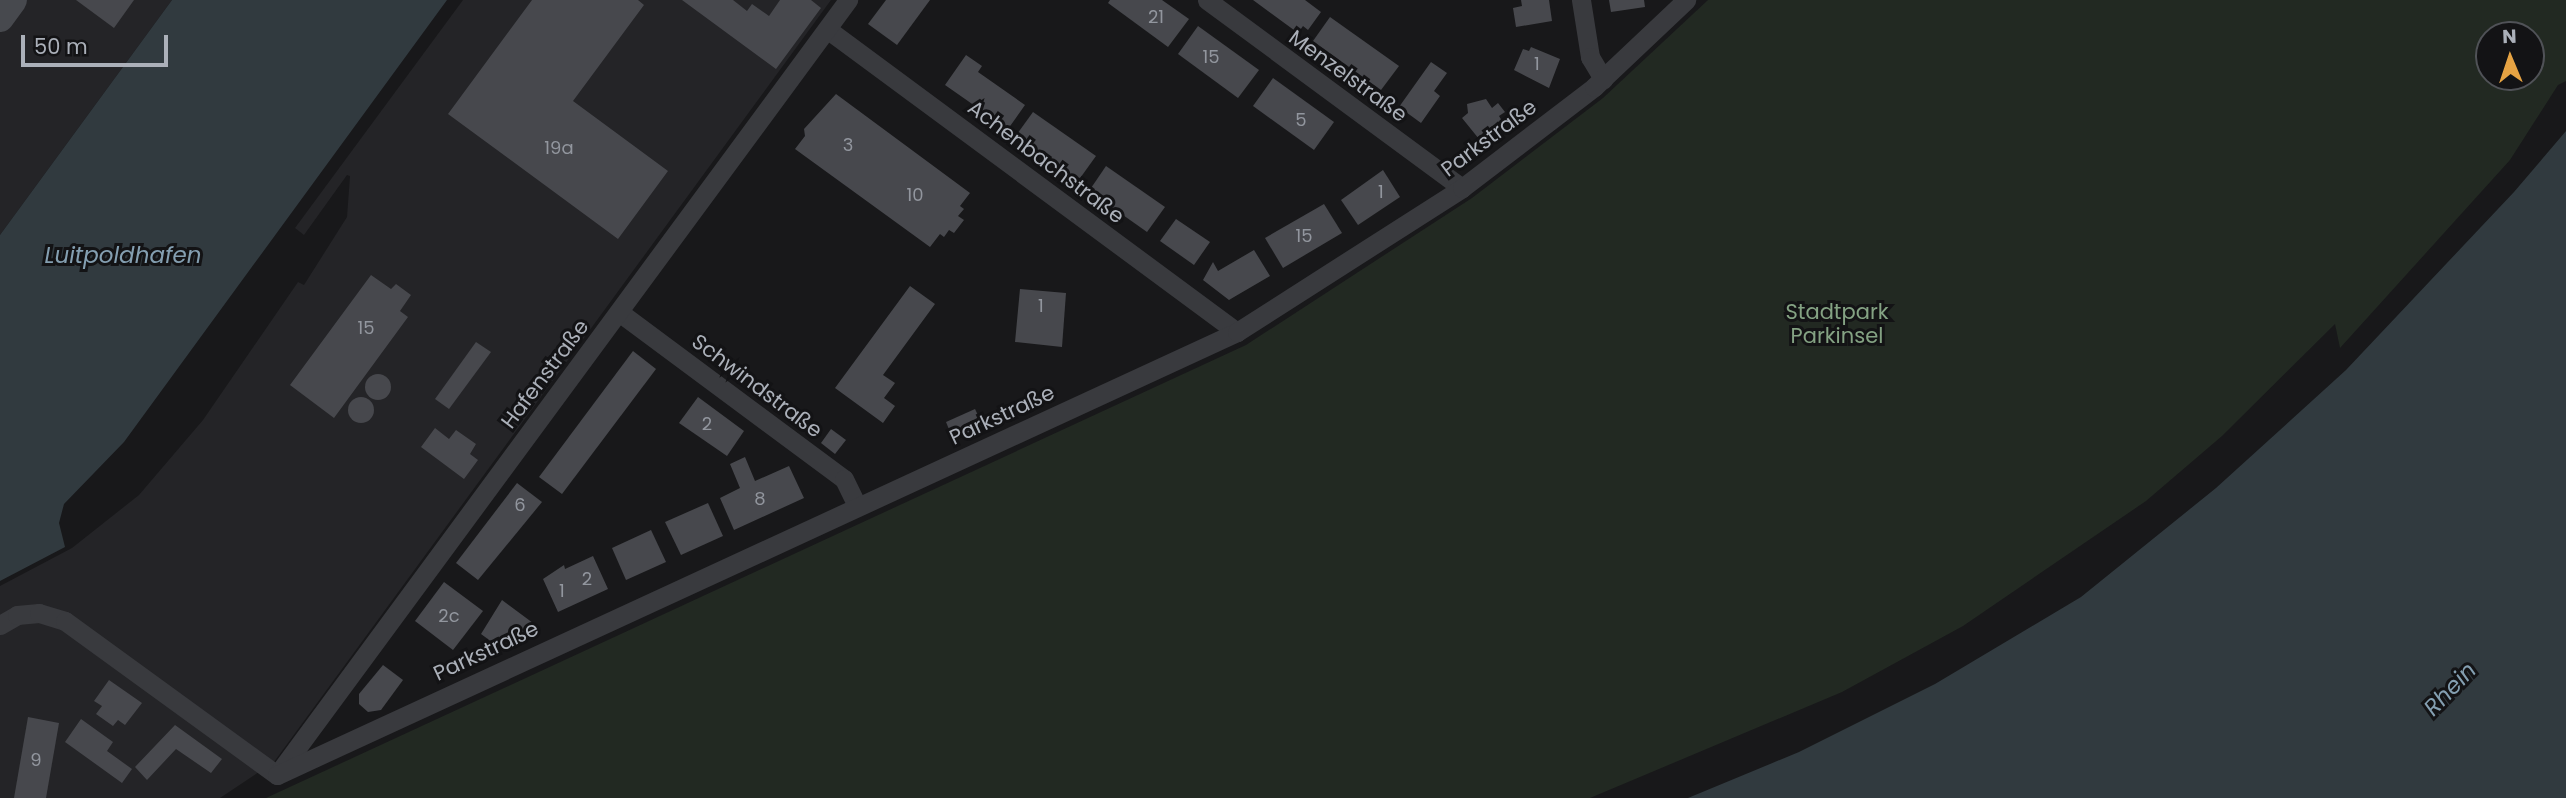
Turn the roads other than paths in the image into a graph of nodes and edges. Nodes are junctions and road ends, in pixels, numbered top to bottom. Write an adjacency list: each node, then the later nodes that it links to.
1 (13, 0): 6 (street)
2 (848, 0): 7 (street, Hafenstraße)
3 (1207, 0): 9 (street, Menzelstraße)
4 (1581, 0): 8 (street)
5 (1686, 0): 8 (street, Parkstraße)
6 (0, 18)
7 (827, 29): 10 (street, Hafenstraße); 11 (street, Achenbachstraße)
8 (1603, 79): 9 (street, Parkstraße)
9 (1462, 188): 11 (street, Parkstraße)
10 (619, 313): 12 (street, Schwindstraße); 14 (street, Hafenstraße)
11 (1237, 332): 12 (street, Parkstraße)
12 (857, 506): 14 (street, Parkstraße)
13 (0, 625): 14 (street)
14 (277, 775)

